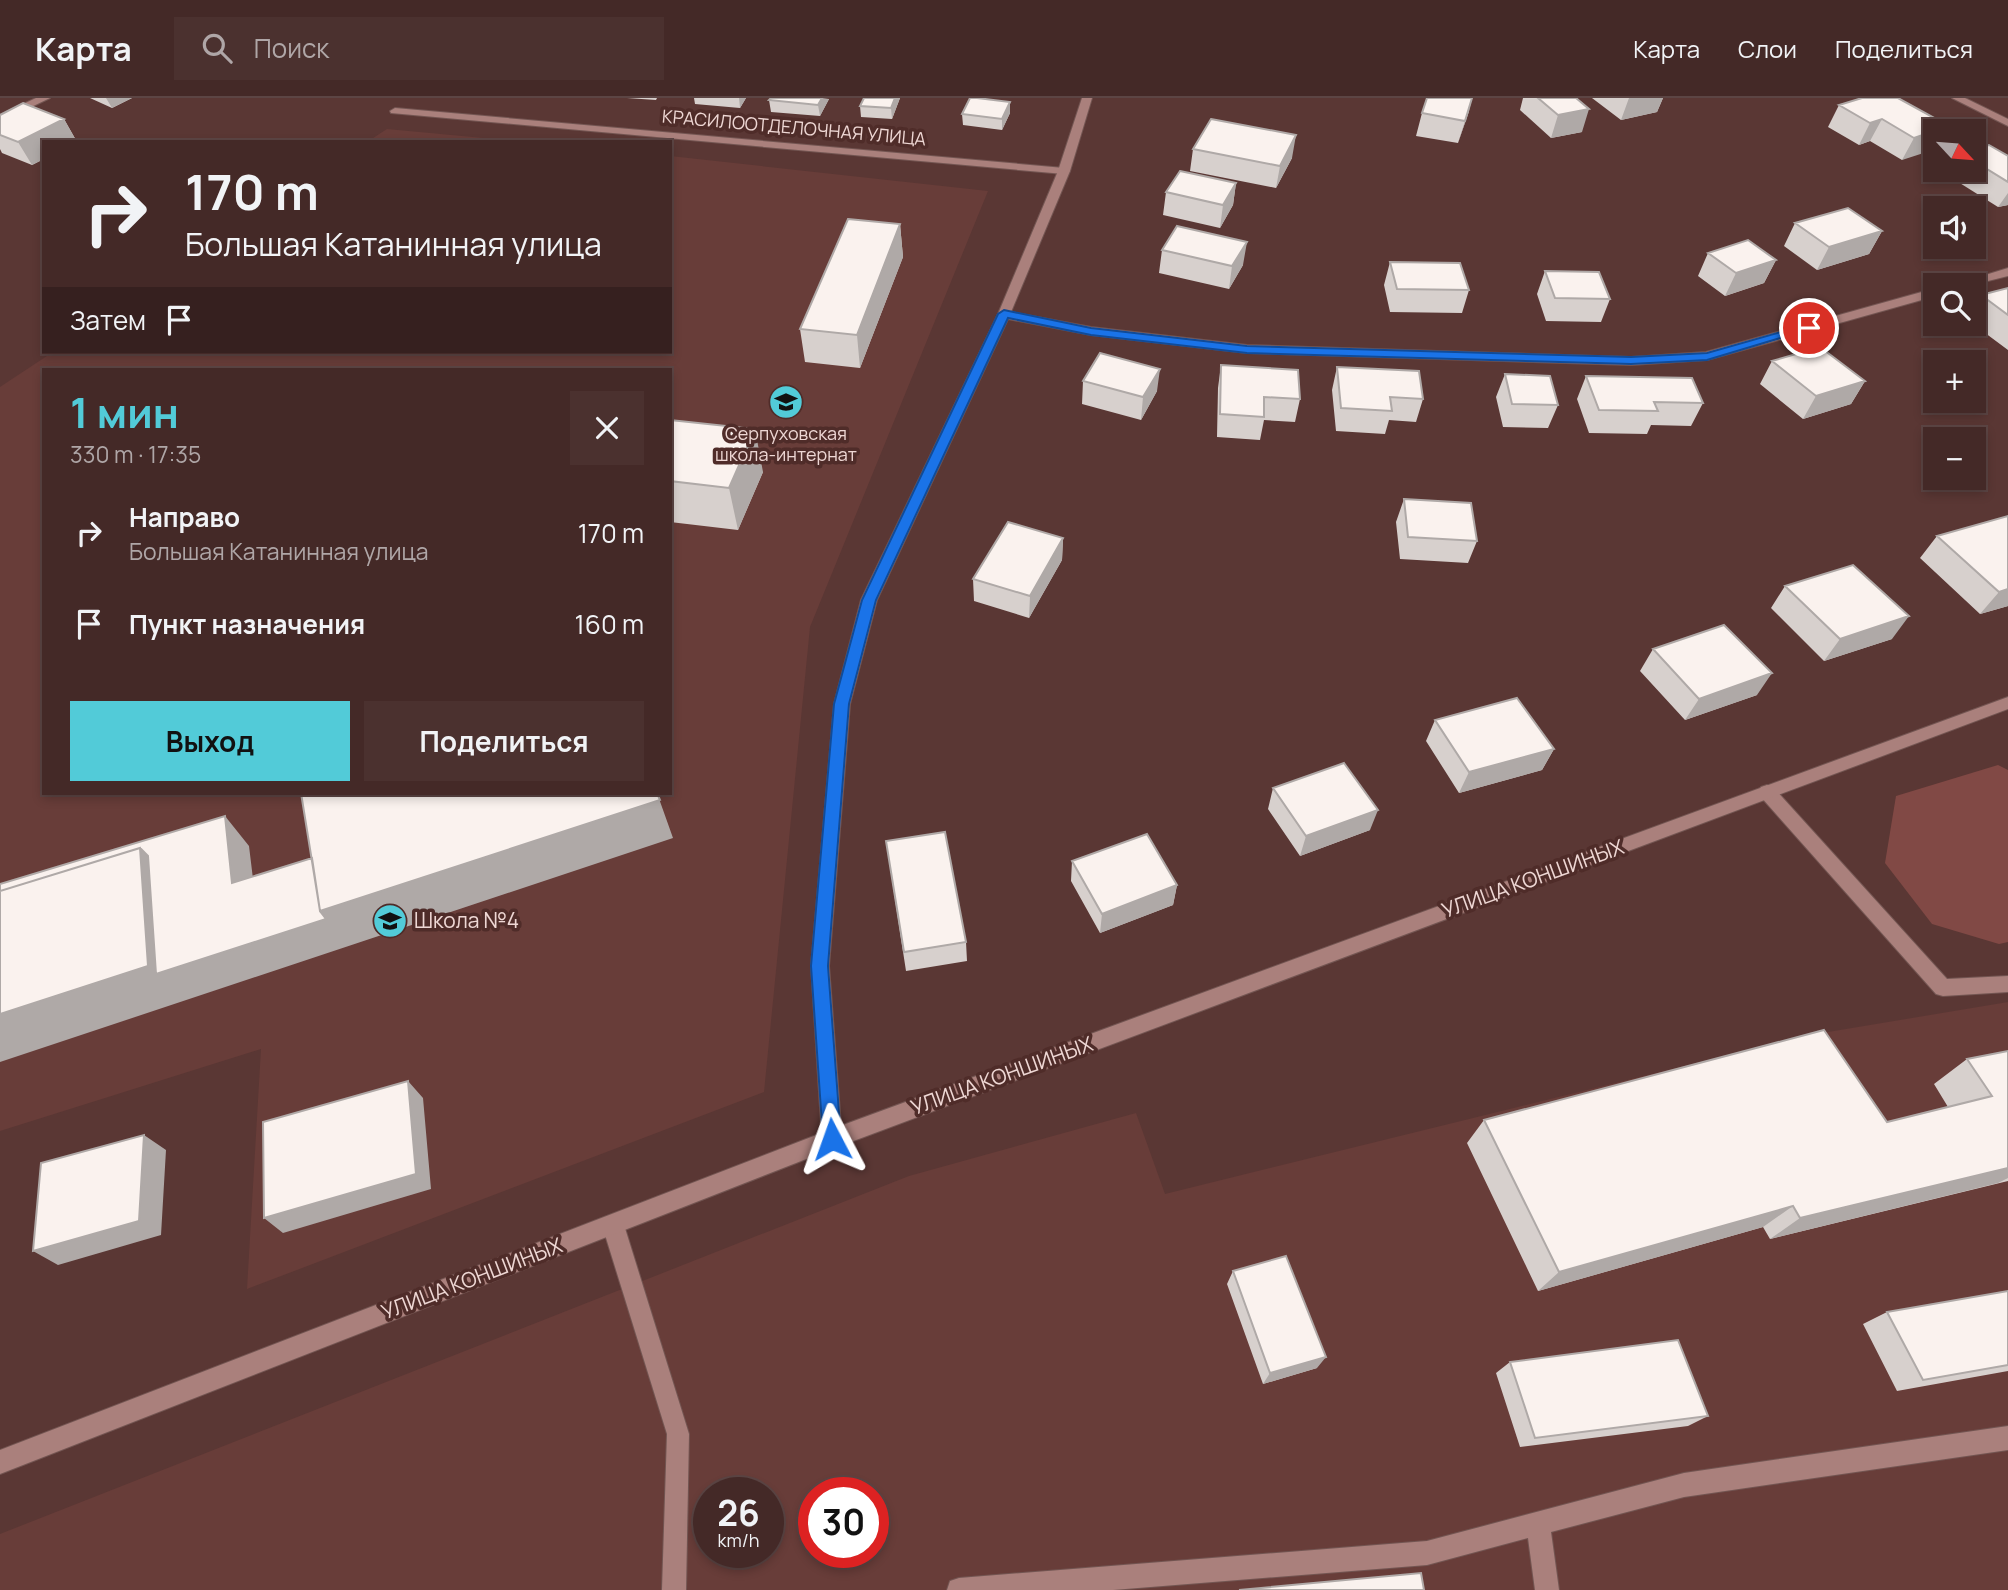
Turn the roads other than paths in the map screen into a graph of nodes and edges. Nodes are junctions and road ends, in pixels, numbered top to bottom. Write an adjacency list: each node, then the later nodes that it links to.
1 (45, 98): 5 (street)
2 (1087, 98): 7 (street)
3 (1957, 98): 6 (street)
4 (395, 111): 7 (street, КРАСИЛООТДЕЛОЧНАЯ УЛИЦА)
5 (0, 119)
6 (2008, 123)
7 (1064, 171): 11 (street)
8 (2008, 272): 9 (street)
9 (1986, 278)
10 (1923, 296): 11 (street)
11 (1004, 314): 15 (street)
12 (2008, 703): 13 (street, УЛИЦА КОНШИНЫХ)
13 (1767, 792): 14 (street); 15 (street, УЛИЦА КОНШИНЫХ)
14 (2008, 984)
15 (832, 1139): 16 (street, УЛИЦА КОНШИНЫХ)
16 (613, 1225): 18 (street, УЛИЦА КОНШИНЫХ); 20 (street)
17 (2008, 1438): 19 (street)
18 (0, 1462)
19 (1538, 1524): 21 (street); 22 (street)
20 (674, 1590)
21 (959, 1590)
22 (1547, 1590)

